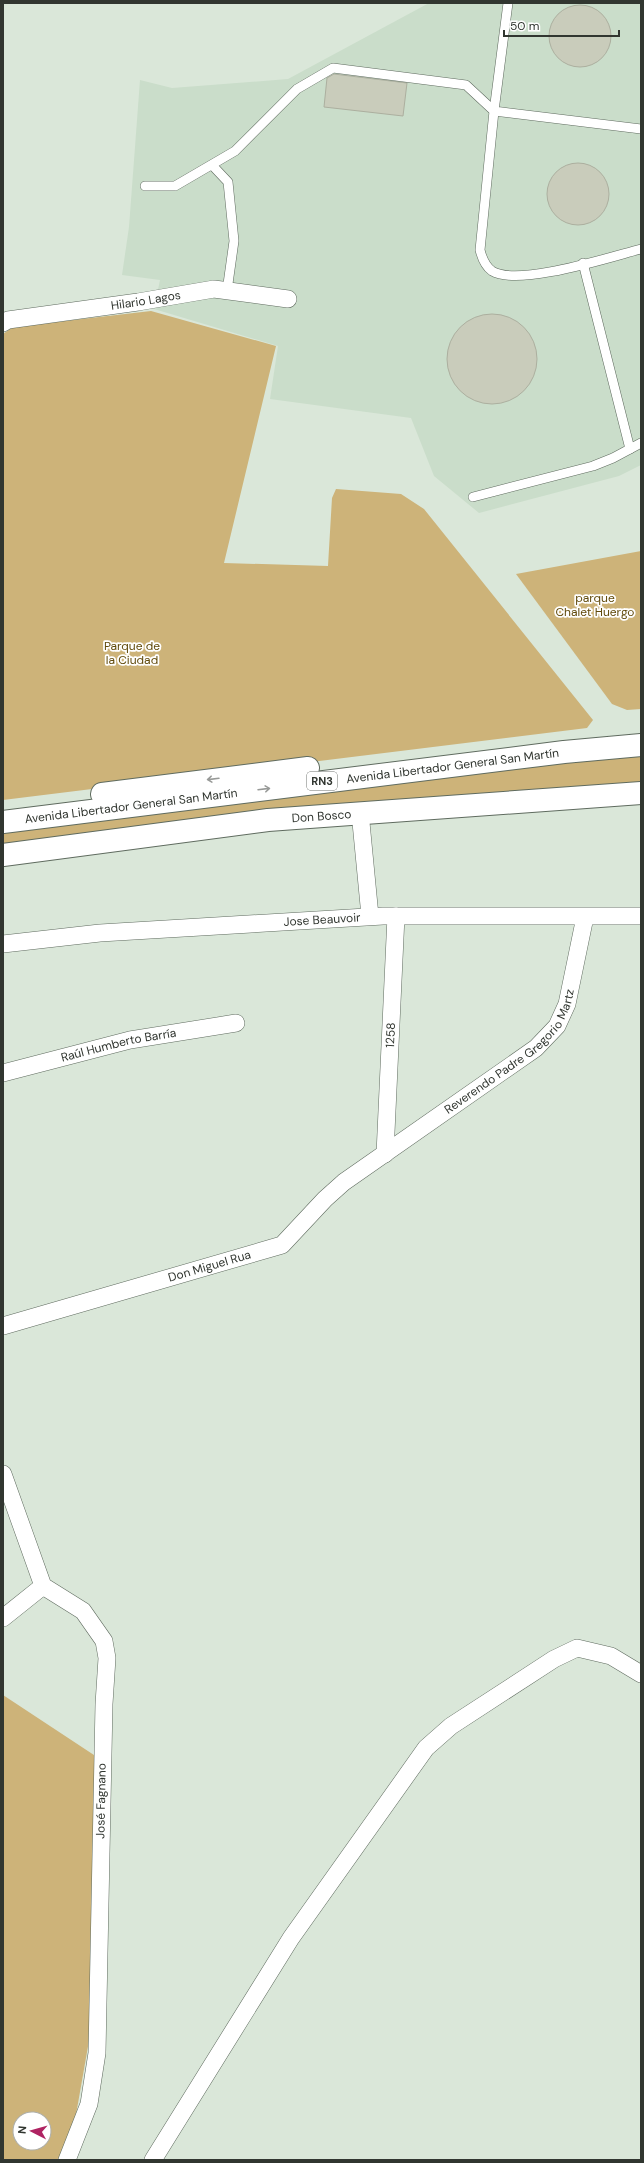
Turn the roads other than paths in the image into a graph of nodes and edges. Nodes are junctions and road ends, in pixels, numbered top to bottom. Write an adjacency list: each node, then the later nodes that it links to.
1 (508, 3): 2 (lane)
2 (494, 111): 3 (lane); 4 (lane); 7 (lane)
3 (641, 129)
4 (212, 164): 5 (lane); 8 (lane)
5 (145, 186)
6 (641, 249): 7 (lane)
7 (583, 263): 12 (lane)
8 (227, 291): 9 (street, Hilario Lagos); 10 (street, Hilario Lagos)
9 (288, 299)
10 (5, 317)
11 (641, 443): 12 (lane)
12 (630, 449): 13 (lane)
13 (473, 497)
14 (641, 732): 17 (main road, Avenida Libertador General San Martín / RN3, one-way to 17)
15 (641, 745): 19 (main road, Avenida Libertador General San Martín / RN3, one-way to 15)
16 (641, 793): 18 (main road, Don Bosco)
17 (3, 808)
18 (360, 812): 20 (main road, Don Bosco); 21 (street)
19 (3, 822)
20 (3, 855)
21 (370, 916): 22 (street, Jose Beauvoir); 25 (street, Jose Beauvoir)
22 (396, 916): 24 (street, Jose Beauvoir); 28 (street, 1258)
23 (641, 916): 24 (street, Jose Beauvoir)
24 (585, 917): 28 (street, Reverendo Padre Gregorio Martz)
25 (3, 944)
26 (236, 1022): 27 (street, Raúl Humberto Barría)
27 (3, 1073)
28 (385, 1154): 29 (street, Don Miguel Rua)
29 (3, 1326)
30 (3, 1474): 31 (street)
31 (43, 1586): 32 (street); 34 (street, José Fagnano)
32 (3, 1618)
33 (641, 1674): 35 (street)
34 (67, 2160)
35 (153, 2160)

